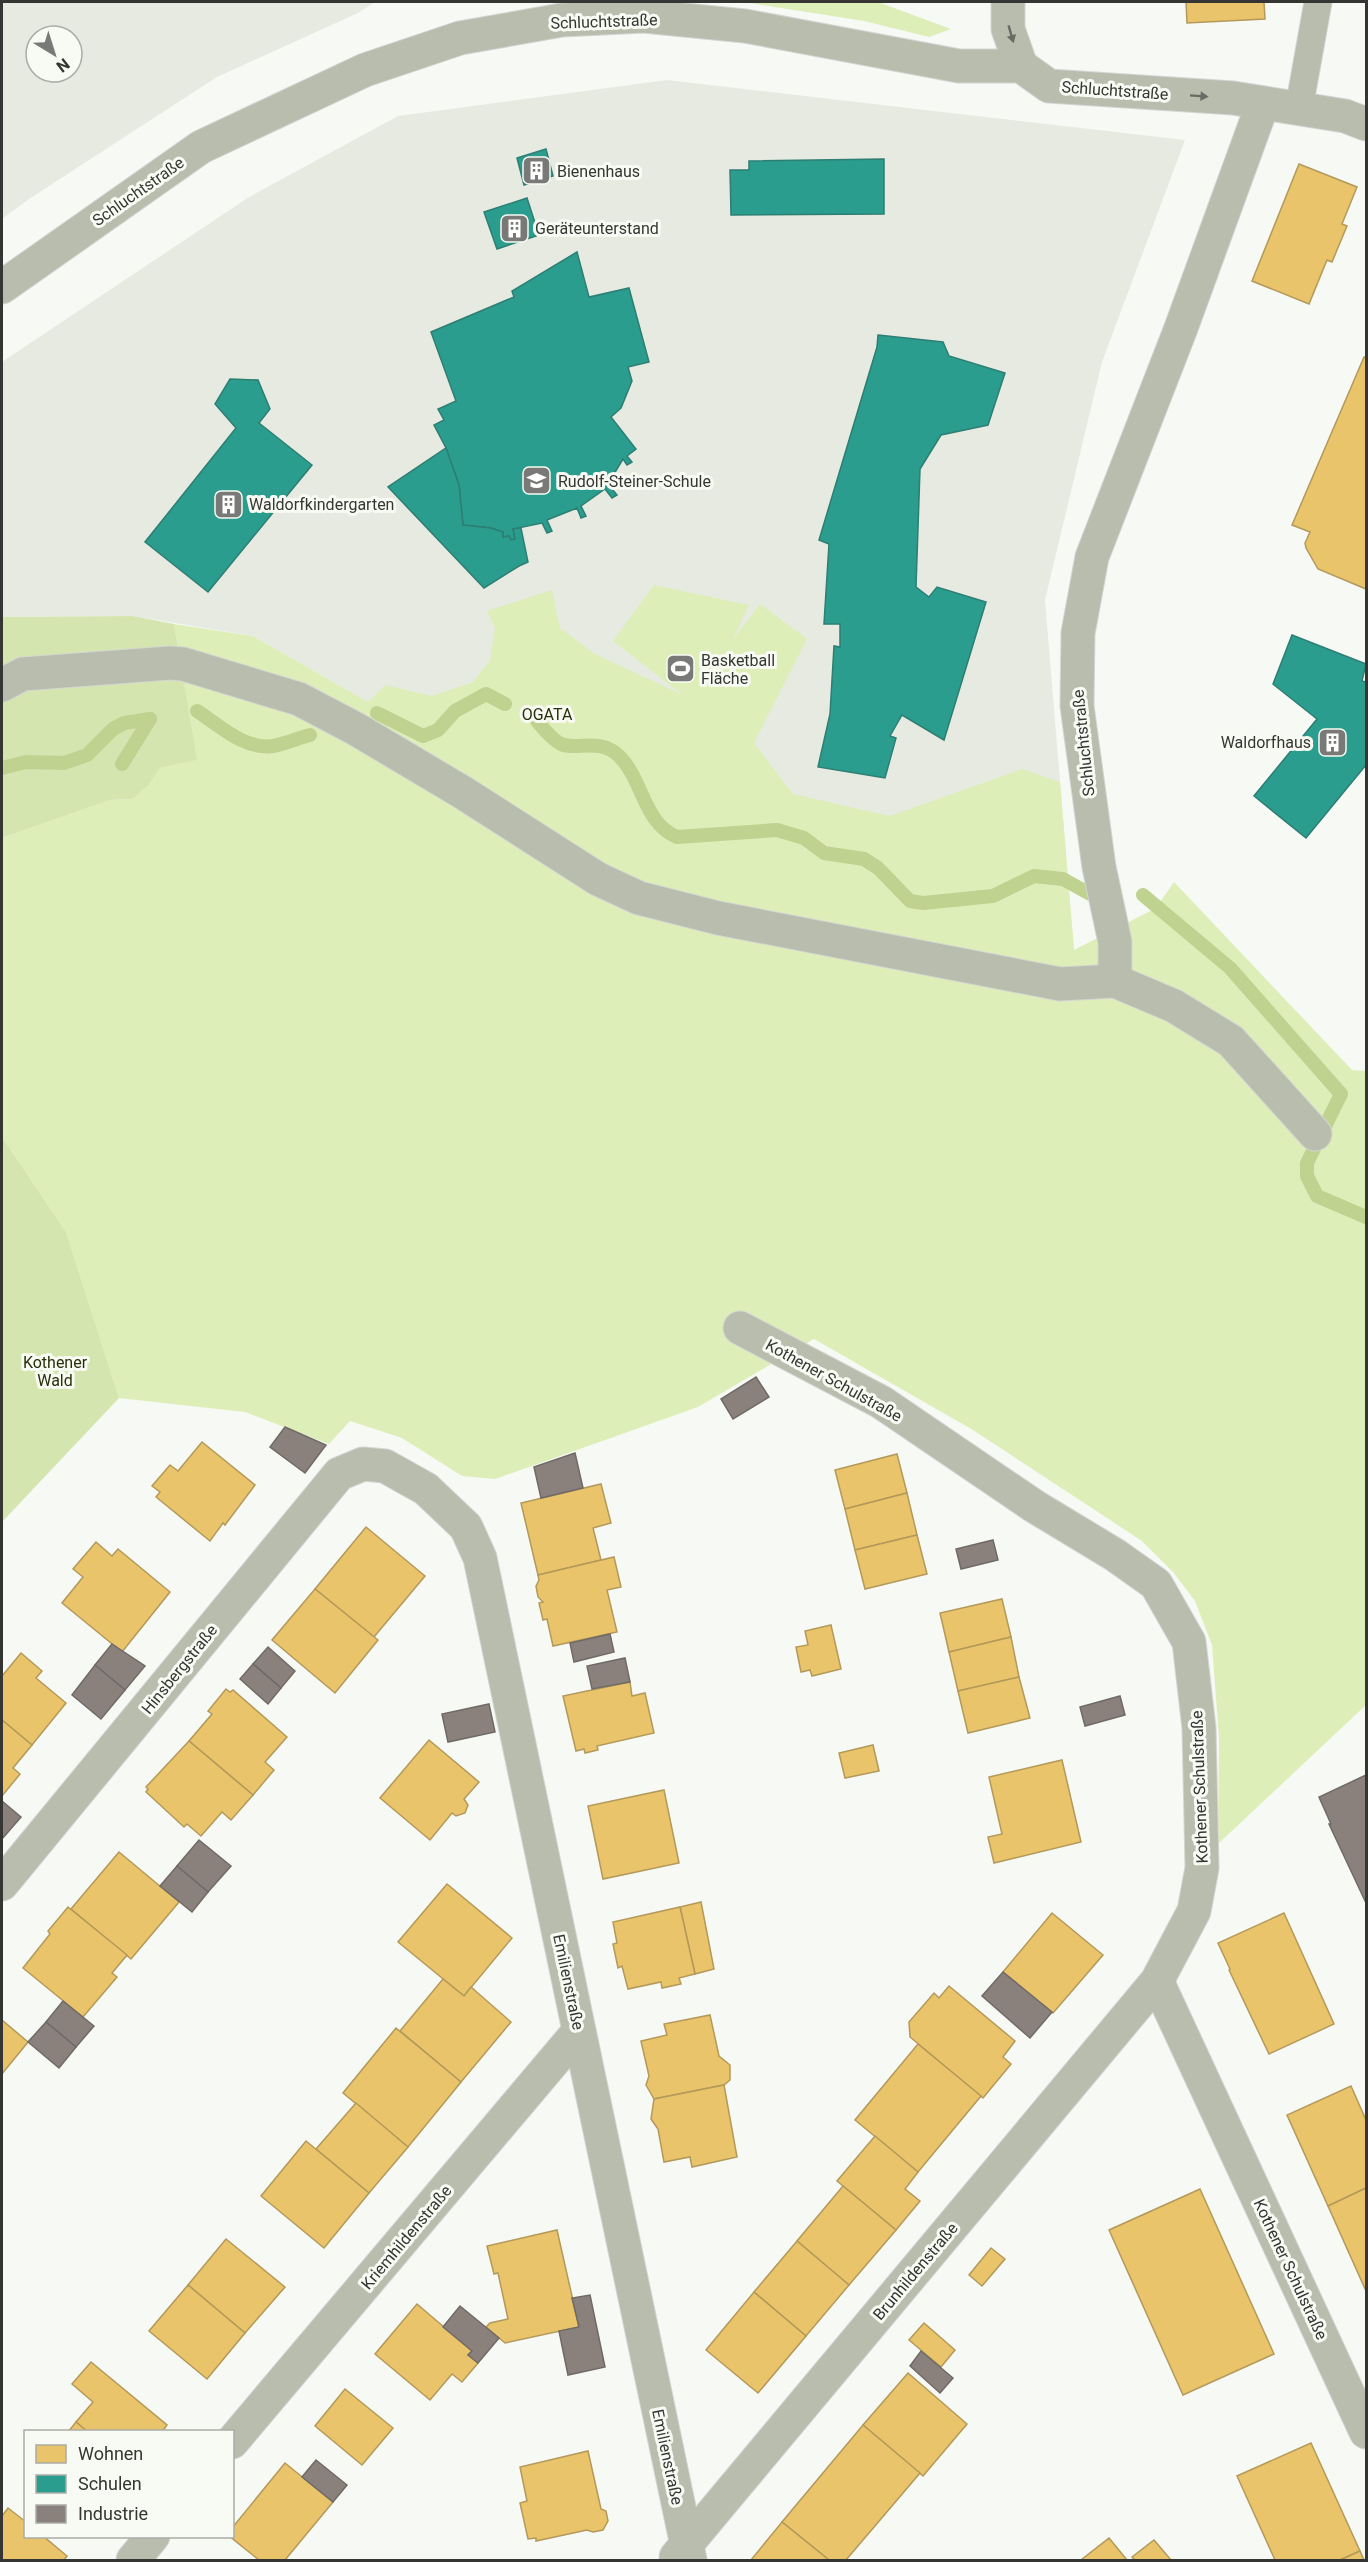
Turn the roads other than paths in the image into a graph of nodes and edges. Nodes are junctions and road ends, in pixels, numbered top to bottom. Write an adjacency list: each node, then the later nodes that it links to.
1 (1008, 2): 3 (street, one-way to 3)
2 (1318, 2): 5 (lane)
3 (1022, 66): 4 (street, Schluchtstraße, one-way to 4); 7 (street, Schluchtstraße)
4 (1263, 103): 5 (street, Schluchtstraße); 9 (street, Schluchtstraße)
5 (1299, 108): 6 (street, Schluchtstraße)
6 (1366, 124)
7 (2, 287)
8 (2, 685): 9 (street)
9 (1115, 981): 10 (street)
10 (1315, 1134)
11 (740, 1328): 14 (street, Kothener Schulstraße)
12 (363, 1464): 13 (street, Hinsbergstraße); 15 (street, Emilienstraße)
13 (2, 1884)
14 (1157, 1981): 16 (street, Kothener Schulstraße); 19 (street, Brunhildenstraße)
15 (579, 2031): 17 (street, Kriemhildenstraße); 19 (street, Emilienstraße)
16 (1366, 2432)
17 (234, 2440)
18 (151, 2538): 20 (street)
19 (683, 2555)
20 (133, 2560)

